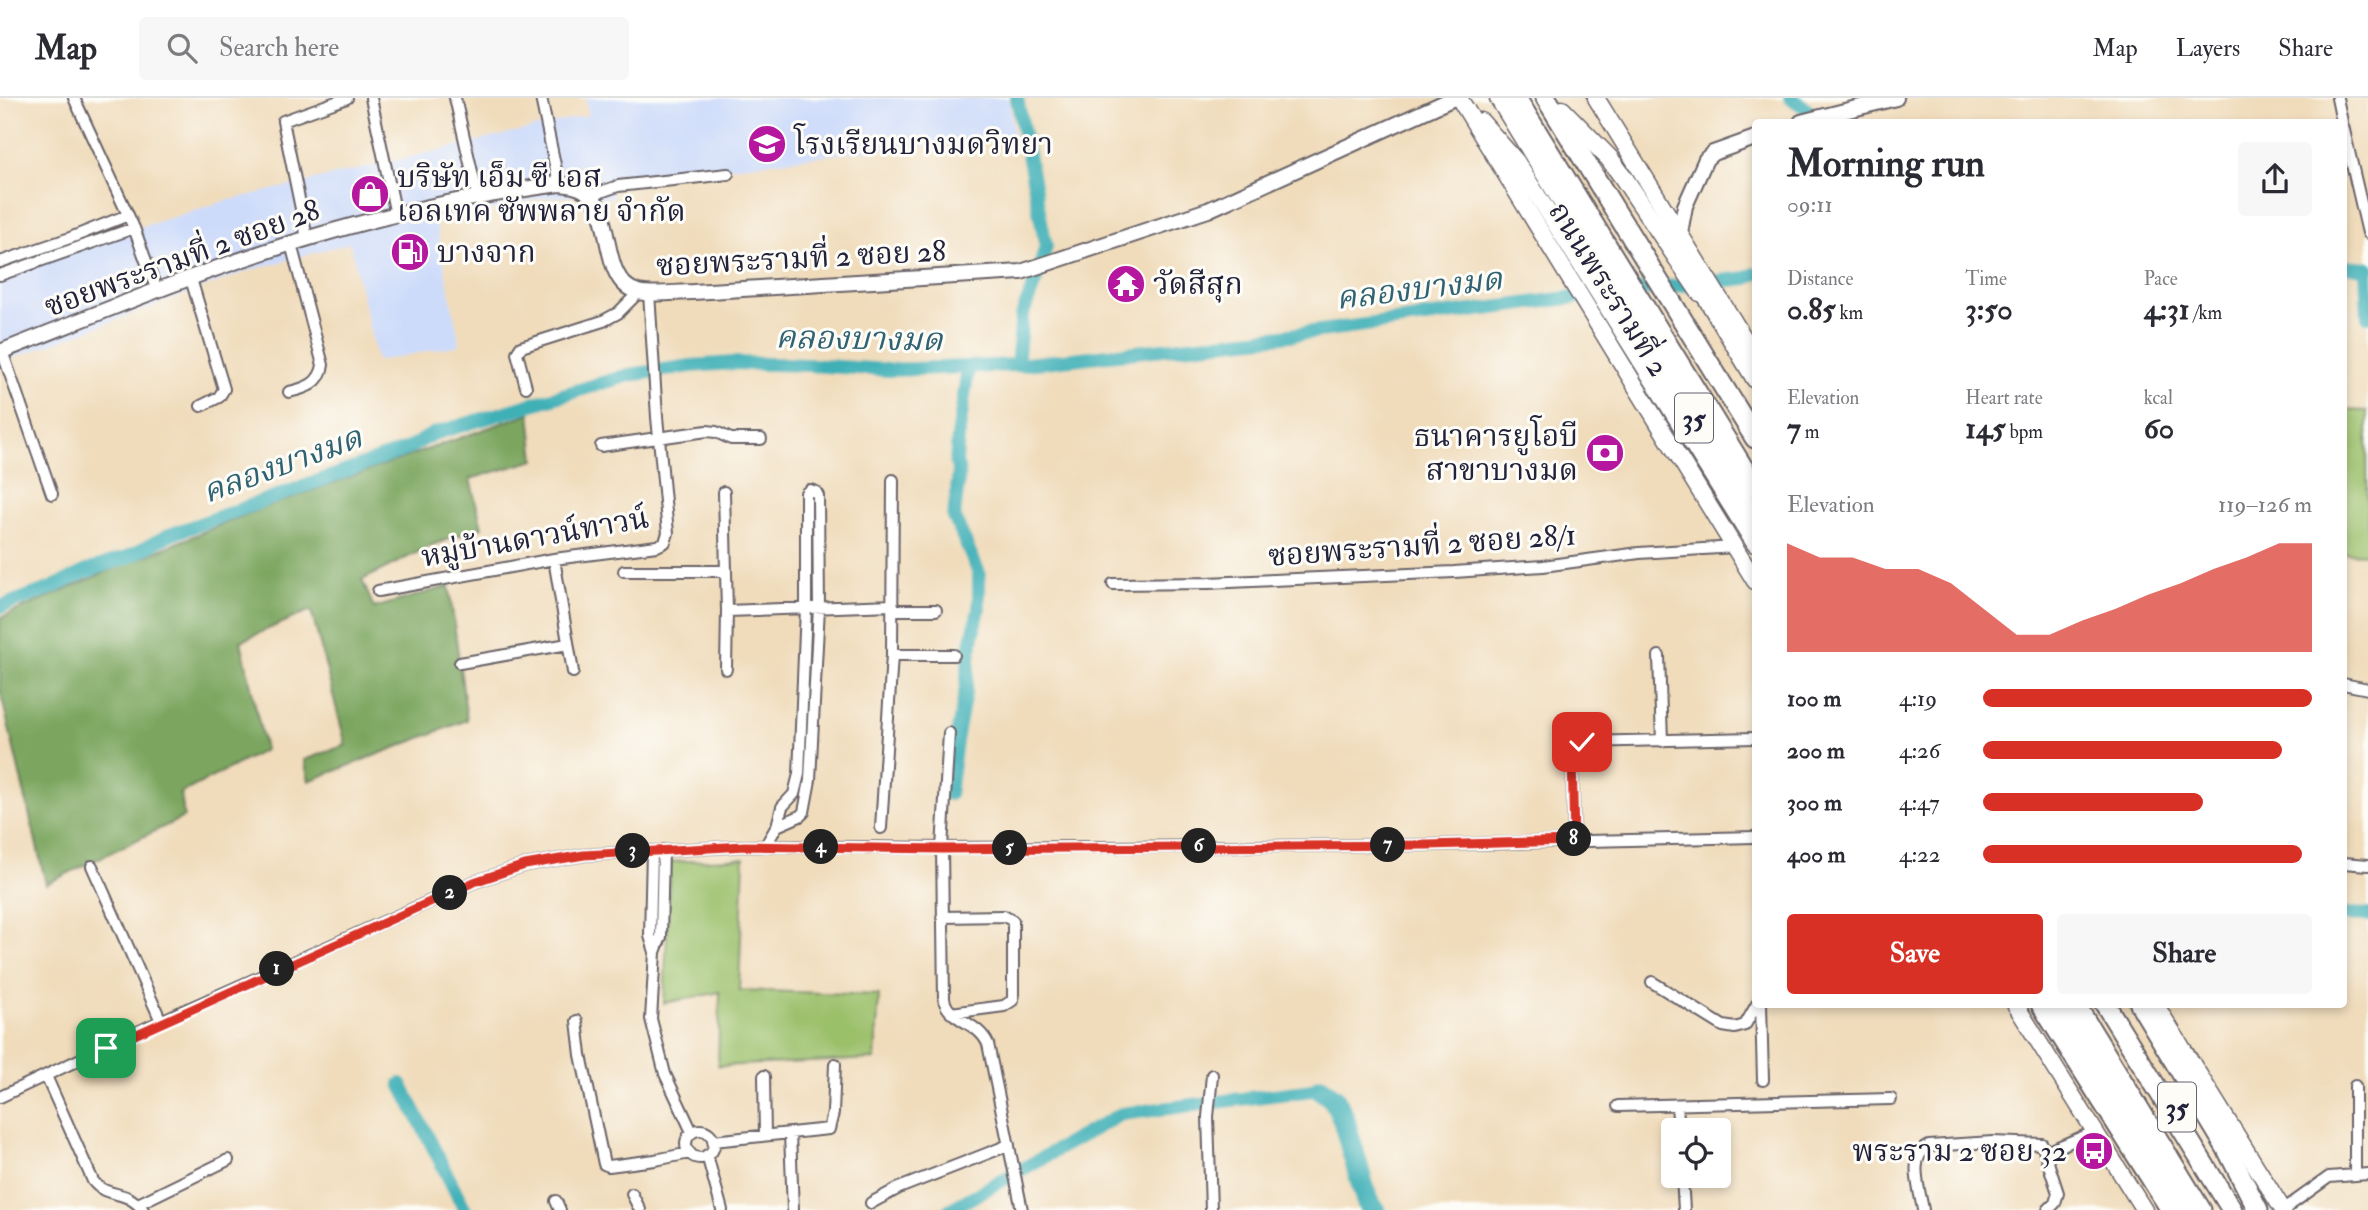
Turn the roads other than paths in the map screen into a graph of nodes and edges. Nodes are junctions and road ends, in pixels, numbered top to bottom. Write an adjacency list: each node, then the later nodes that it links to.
1 (74, 98): 22 (street)
2 (347, 98): 27 (street)
3 (370, 98): 23 (street)
4 (455, 98): 21 (street)
5 (541, 98): 18 (street)
6 (1458, 98): 29 (main road); 35 (street, ซอยพระรามที่ 2 ซอย 28); 54 (main road, ถนนพระรามที่ 2 / 35)
7 (1499, 98): 29 (highway, ถนนพระรามที่ 2 / 35)
8 (1516, 98): 49 (highway)
9 (1596, 98): 19 (main road)
10 (2337, 98): 14 (street)
11 (1889, 99): 13 (street)
12 (1554, 102): 30 (highway); 43 (highway, ถนนพระรามที่ 2 / 35); 44 (highway)
13 (1811, 119)
14 (2342, 119)
15 (1752, 139): 25 (street)
16 (2347, 141): 26 (street)
17 (728, 174): 20 (street)
18 (559, 184): 20 (street, ซอยพระรามที่ 2 ซอย 28); 21 (street, ซอยพระรามที่ 2 ซอย 28)
19 (1652, 189): 25 (main road); 30 (main road)
20 (592, 195): 35 (street, ซอยพระรามที่ 2 ซอย 28)
21 (478, 198): 23 (street, ซอยพระรามที่ 2 ซอย 28)
22 (128, 215): 24 (street); 31 (street)
23 (397, 215): 27 (street, ซอยพระรามที่ 2 ซอย 28)
24 (134, 228): 32 (street); 34 (street)
25 (1680, 233): 30 (main road)
26 (2368, 233)
27 (307, 238): 28 (street, ซอยพระรามที่ 2 ซอย 28)
28 (291, 244): 33 (street, ซอยพระรามที่ 2 ซอย 28); 41 (street)
29 (1587, 259): 52 (highway, ถนนพระรามที่ 2 / 35); 53 (main road)
30 (1687, 261): 36 (highway); 38 (main road)
31 (0, 262)
32 (0, 275)
33 (191, 279): 34 (street, ซอยพระรามที่ 2 ซอย 28); 42 (street)
34 (157, 291): 37 (street, ซอยพระรามที่ 2 ซอย 28)
35 (644, 292): 40 (street); 45 (street, หมู่บ้านดาวน์ทาวน์)
36 (1700, 292): 39 (main road)
37 (1, 351): 51 (street)
38 (1752, 351)
39 (1752, 375)
40 (526, 387)
41 (289, 393)
42 (201, 406)
43 (1752, 420)
44 (1752, 433)
45 (659, 437): 46 (street); 47 (street); 55 (street, หมู่บ้านดาวน์ทาวน์)
46 (761, 439)
47 (601, 446)
48 (893, 480): 62 (street)
49 (1752, 482)
50 (724, 492): 57 (street)
51 (52, 494)
52 (1752, 513)
53 (1752, 539)
54 (1735, 547): 58 (main road, ถนนพระรามที่ 2 / 35); 59 (street, ซอยพระรามที่ 2 ซอย 28/1)
55 (554, 559): 60 (street, หมู่บ้านดาวน์ทาวน์); 66 (street)
56 (624, 571): 57 (street)
57 (726, 571): 65 (street)
58 (1752, 576)
59 (1112, 584)
60 (378, 592)
61 (819, 607): 62 (street); 63 (street); 63 (street); 79 (street)
62 (893, 607): 64 (street); 67 (street)
63 (806, 608): 65 (street); 78 (street)
64 (936, 610)
65 (727, 611): 71 (street)
66 (568, 644): 70 (street); 72 (street)
67 (892, 655): 68 (street); 81 (street)
68 (954, 655)
69 (1659, 656): 77 (street)
70 (460, 663)
71 (726, 669)
72 (573, 672)
73 (2347, 685): 74 (street)
74 (2368, 689)
75 (949, 733): 85 (street)
76 (1752, 738): 77 (street)
77 (1662, 741): 83 (street)
78 (794, 794): 79 (street); 80 (street)
79 (807, 802): 80 (street)
80 (777, 826): 84 (street)
81 (881, 828)
82 (1752, 837): 83 (street)
83 (1574, 841): 85 (street)
84 (766, 845): 85 (street); 86 (street)
85 (942, 849): 90 (street)
86 (657, 850): 103 (street); 116 (street)
87 (2347, 863): 88 (street)
88 (2368, 865)
89 (92, 866): 103 (street)
90 (942, 917): 102 (street); 102 (street)
91 (1652, 982): 92 (street)
92 (1756, 1008)
93 (1759, 1008): 109 (street)
94 (2017, 1008): 117 (main road)
95 (2044, 1008): 141 (highway)
96 (2058, 1008): 142 (highway, 35)
97 (2077, 1008): 143 (highway)
98 (2107, 1008): 144 (highway)
99 (2115, 1008): 145 (highway, 35)
100 (2142, 1008): 146 (highway)
101 (2157, 1008): 147 (main road, 35)
102 (951, 1013): 121 (street)
103 (161, 1021): 107 (street)
104 (577, 1021): 123 (street)
105 (835, 1064): 118 (street)
106 (1212, 1075): 136 (street)
107 (46, 1076): 111 (street); 131 (street)
108 (764, 1076): 119 (street)
109 (1763, 1080)
110 (2355, 1086): 126 (street)
111 (0, 1097)
112 (1891, 1099): 113 (street)
113 (1677, 1105): 114 (street); 115 (street)
114 (1618, 1106)
115 (1678, 1118)
116 (692, 1132): 120 (street); 123 (street)
117 (2094, 1132): 122 (street); 140 (main road)
118 (790, 1134): 119 (street); 134 (street)
119 (765, 1135): 120 (street)
120 (713, 1141): 124 (street)
121 (1009, 1145): 130 (street); 135 (street)
122 (2046, 1152): 138 (street); 139 (street)
123 (690, 1153): 124 (street)
124 (707, 1155): 133 (street)
125 (228, 1160): 131 (street)
126 (2356, 1174): 127 (street); 147 (street)
127 (2368, 1174)
128 (1683, 1188): 137 (street)
129 (632, 1194): 132 (street)
130 (871, 1203)
131 (140, 1207)
132 (640, 1210)
133 (722, 1210)
134 (793, 1210)
135 (1023, 1210)
136 (1211, 1210)
137 (1684, 1210)
138 (1923, 1210)
139 (2048, 1210)
140 (2144, 1210)
141 (2171, 1210)
142 (2182, 1210)
143 (2202, 1210)
144 (2232, 1210)
145 (2240, 1210)
146 (2258, 1210)
147 (2283, 1210)

